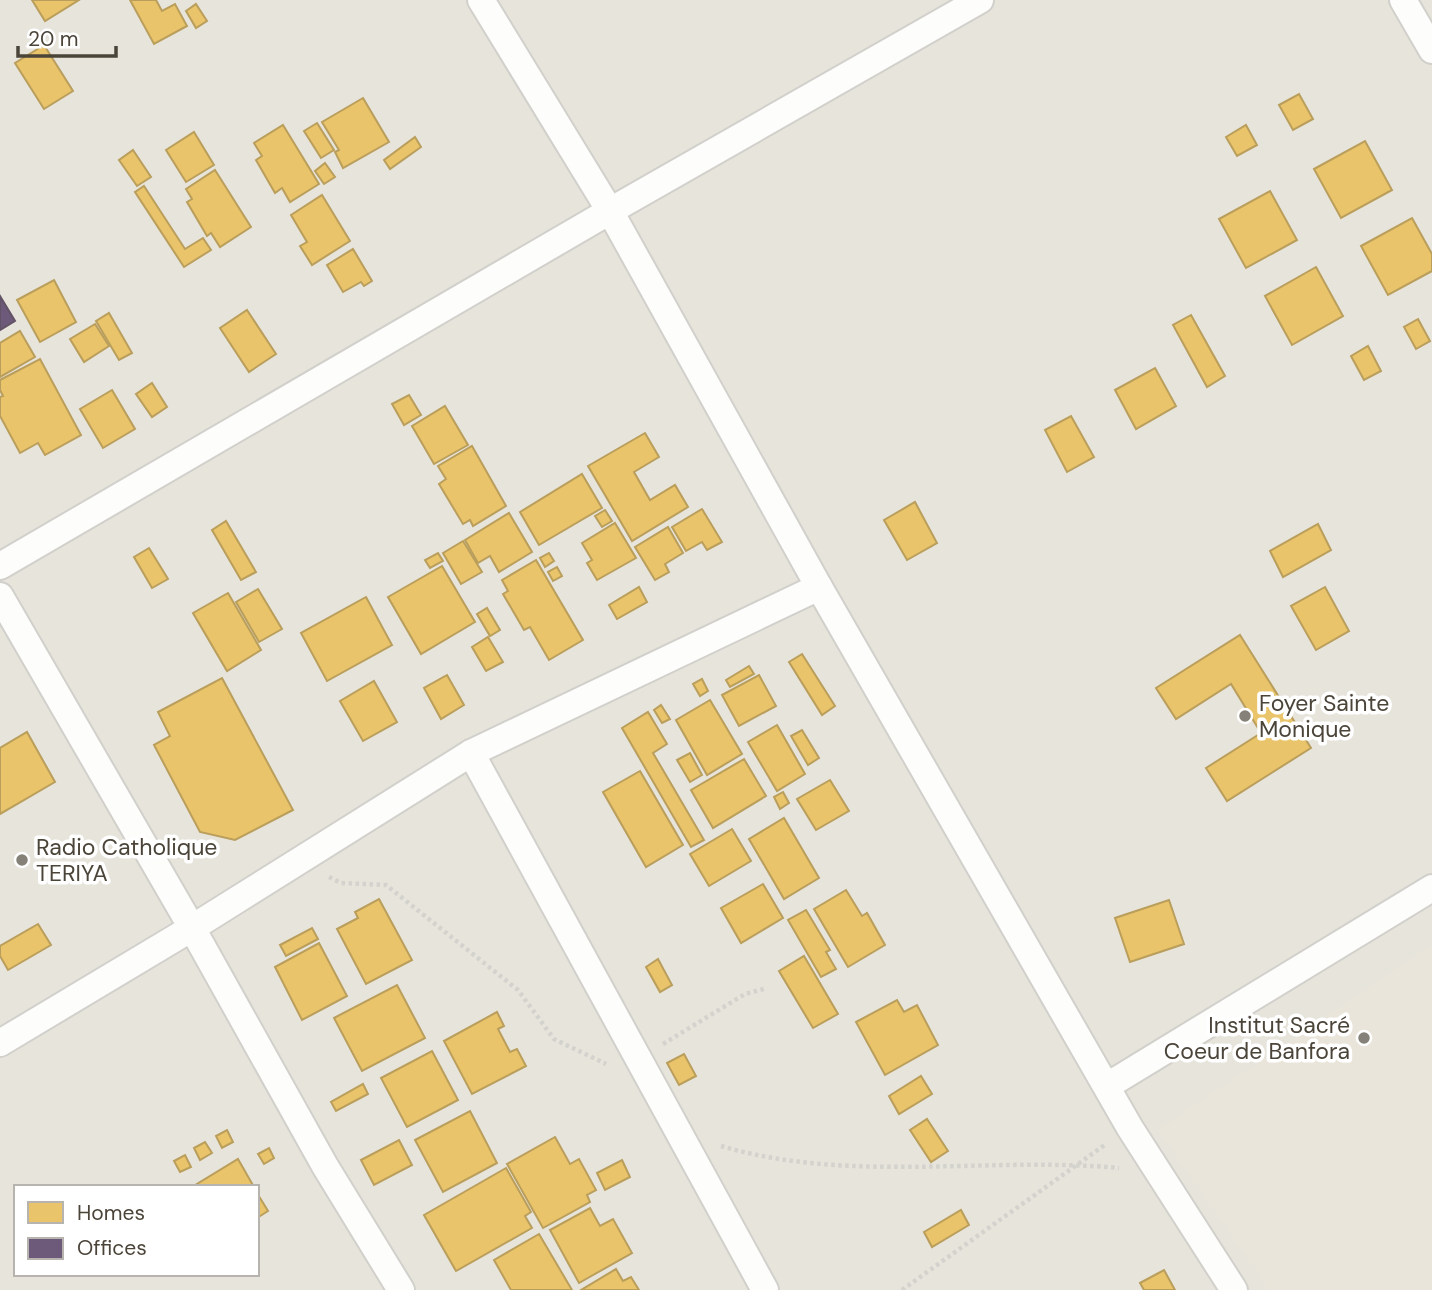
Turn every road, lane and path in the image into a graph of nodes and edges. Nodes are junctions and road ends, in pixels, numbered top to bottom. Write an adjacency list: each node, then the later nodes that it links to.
1 (481, 0): 5 (street)
2 (980, 0): 5 (street)
3 (1403, 0): 4 (street)
4 (1432, 51)
5 (610, 211): 6 (street); 7 (street)
6 (0, 566)
7 (819, 587): 9 (street); 16 (street)
8 (0, 596): 12 (street)
9 (471, 753): 10 (street); 15 (street)
10 (296, 863): 12 (street); 15 (path)
11 (1432, 888): 16 (street)
12 (192, 928): 14 (street); 20 (street)
13 (767, 988): 15 (path)
14 (0, 1043)
15 (644, 1070): 17 (street)
16 (1107, 1086): 19 (street)
17 (680, 1135): 18 (path); 21 (street)
18 (1076, 1164): 19 (path); 22 (path)
19 (1159, 1172): 23 (street)
20 (401, 1290)
21 (765, 1290)
22 (902, 1290)
23 (1234, 1290)

